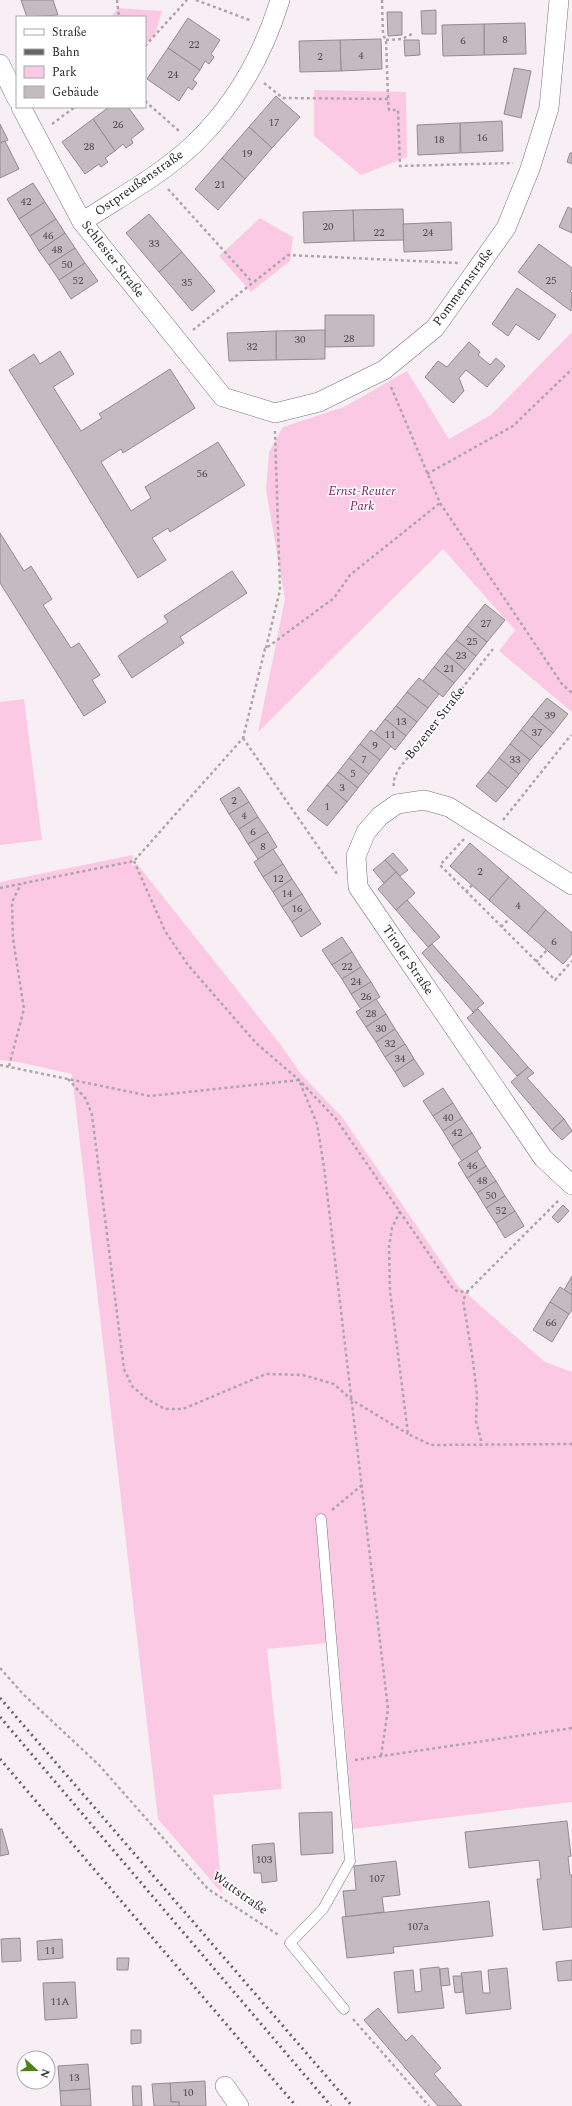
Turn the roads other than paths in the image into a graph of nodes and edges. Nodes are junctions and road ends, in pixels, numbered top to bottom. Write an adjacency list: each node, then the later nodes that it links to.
1 (280, 0): 6 (street, Ostpreußenstraße)
2 (559, 0): 7 (street, Pommernstraße)
3 (0, 64): 4 (street)
4 (16, 97)
5 (21, 108): 6 (street, Schlesier Straße)
6 (82, 222): 7 (street, Schlesier Straße)
7 (275, 413)
8 (572, 885): 9 (street, Tiroler Straße)
9 (566, 1191)
10 (321, 1519): 11 (lane)
11 (344, 2009)
12 (225, 2086): 13 (street)
13 (239, 2106)

